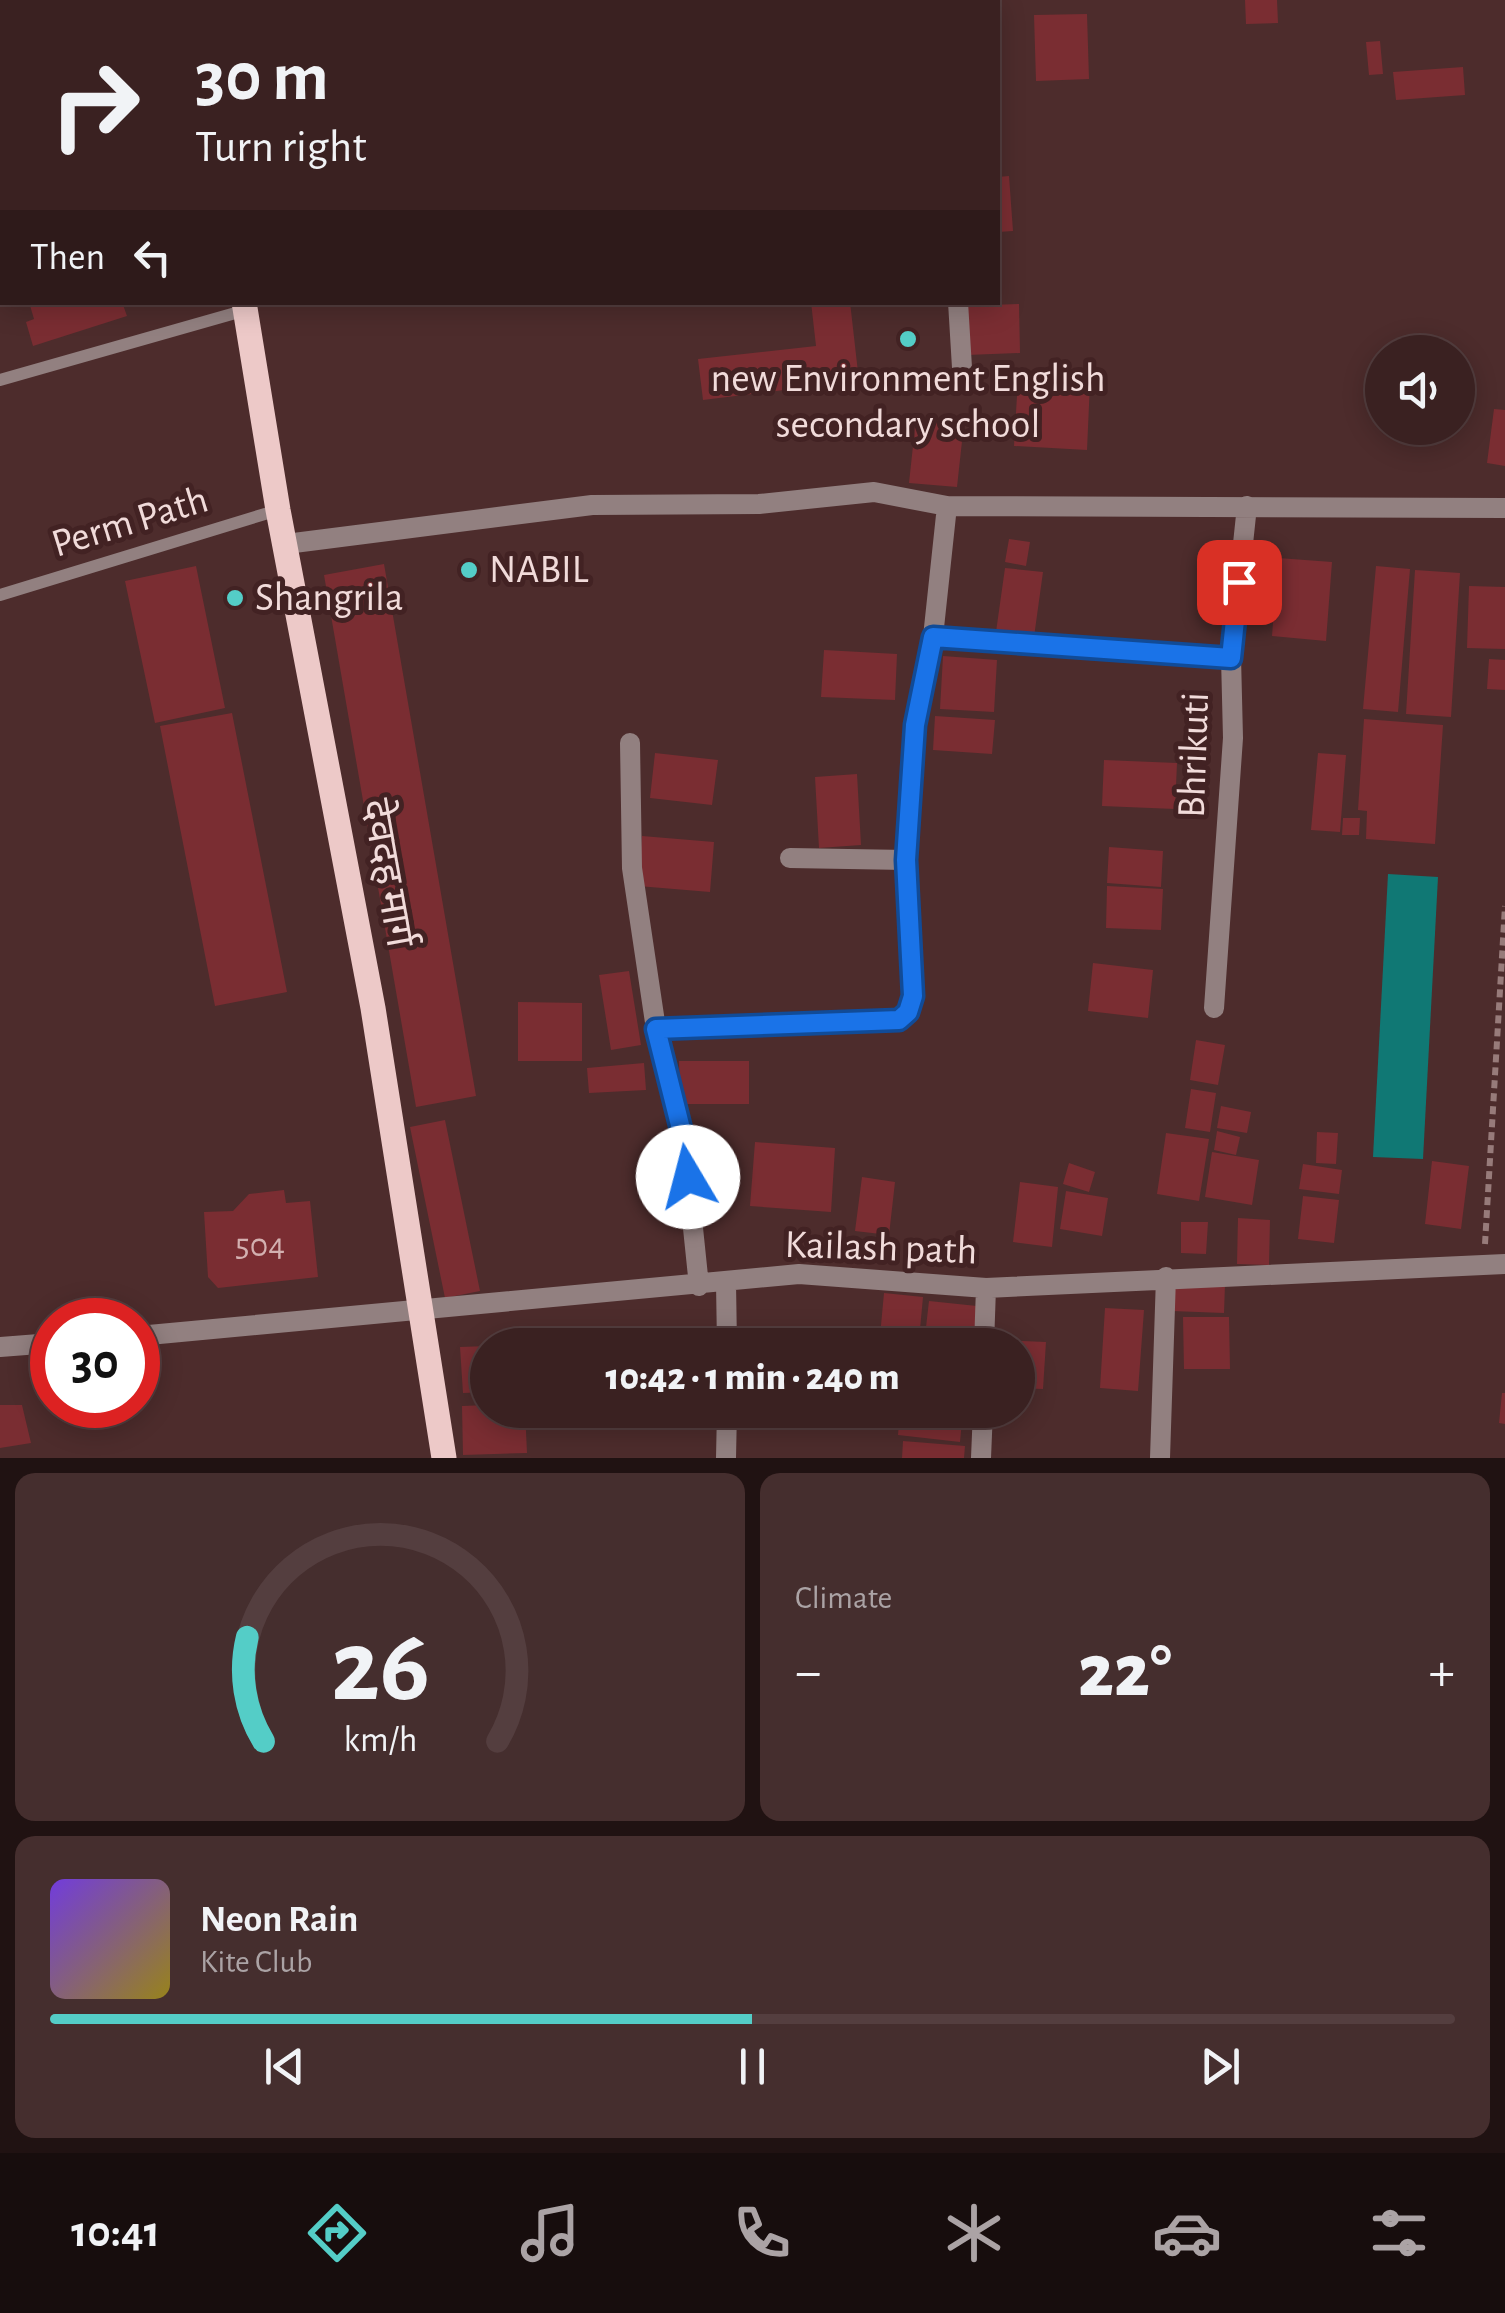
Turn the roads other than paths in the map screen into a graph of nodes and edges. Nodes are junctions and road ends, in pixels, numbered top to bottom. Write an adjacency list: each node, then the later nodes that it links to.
1 (958, 305): 4 (street)
2 (245, 306): 3 (lane); 8 (main road, देवदह मार्ग)
3 (0, 380)
4 (962, 384)
5 (946, 506): 6 (street); 9 (street); 11 (street)
6 (1248, 506): 7 (street); 12 (street, Bhrikuti)
7 (1505, 508)
8 (278, 510): 9 (main road, देवदह मार्ग); 10 (lane, Perm Path)
9 (286, 544): 23 (main road, देवदह मार्ग)
10 (0, 595)
11 (933, 637): 12 (street); 15 (street)
12 (1231, 658): 16 (street, Bhrikuti)
13 (630, 744): 17 (street)
14 (790, 858): 15 (street)
15 (906, 860): 17 (street)
16 (1214, 1008)
17 (656, 1029): 21 (street)
18 (1494, 1264): 19 (street, Kailash path)
19 (1166, 1277): 22 (street, Kailash path); 34 (street)
20 (726, 1284): 21 (street, Kailash path); 22 (street, Kailash path); 24 (street)
21 (699, 1286): 23 (street, Kailash path)
22 (986, 1288): 25 (street)
23 (424, 1312): 26 (street, Kailash path); 31 (main road, देवदह मार्ग)
24 (727, 1328)
25 (985, 1328)
26 (160, 1334)
27 (30, 1345): 28 (street)
28 (0, 1347)
29 (727, 1428): 32 (street)
30 (982, 1428): 33 (street)
31 (444, 1458)
32 (726, 1458)
33 (980, 1458)
34 (1160, 1458)

